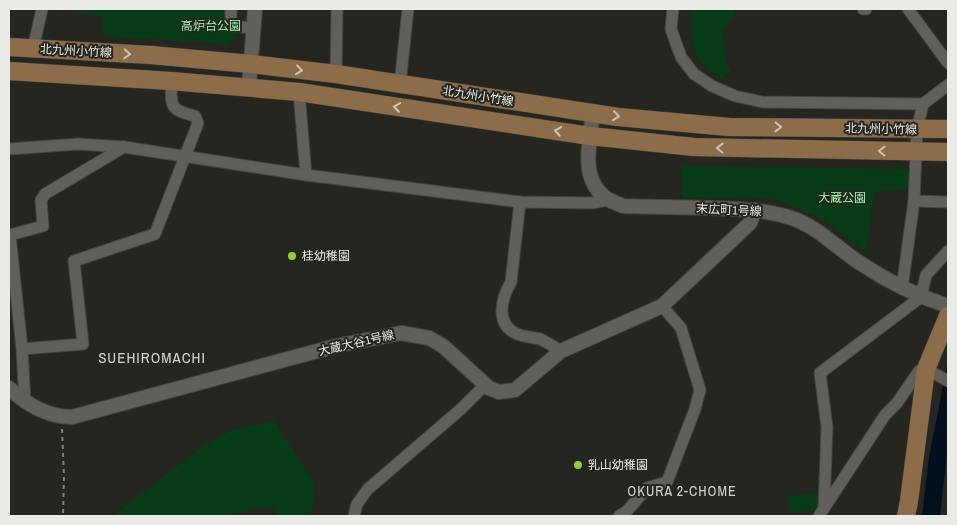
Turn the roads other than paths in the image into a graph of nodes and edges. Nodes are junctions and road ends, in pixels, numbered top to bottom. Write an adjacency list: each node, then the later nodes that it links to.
1 (42, 9): 10 (street)
2 (231, 9): 8 (street)
3 (255, 9): 8 (street)
4 (337, 9): 14 (street)
5 (408, 9): 16 (street)
6 (673, 9): 20 (street)
7 (908, 9): 11 (street)
8 (253, 28): 12 (street)
9 (9, 47): 10 (main road, 北九州小竹線)
10 (33, 48): 12 (main road, 北九州小竹線, one-way to 12)
11 (948, 63)
12 (251, 64): 14 (main road, 北九州小竹線, one-way to 14); 18 (street)
13 (9, 71): 15 (main road, 北九州小竹線)
14 (336, 74): 16 (main road, 北九州小竹線)
15 (171, 81): 18 (main road, 北九州小竹線); 29 (street)
16 (400, 84): 21 (main road, 北九州小竹線)
17 (948, 85): 20 (street)
18 (249, 86): 19 (main road, 北九州小竹線)
19 (299, 92): 24 (main road, 北九州小竹線, one-way to 19); 30 (street)
20 (923, 104): 22 (street)
21 (593, 113): 22 (main road, 北九州小竹線, one-way to 22); 24 (street)
22 (917, 129): 23 (main road, 北九州小竹線); 27 (street)
23 (948, 129)
24 (590, 136): 27 (main road, 北九州小竹線, one-way to 24); 31 (street)
25 (124, 147): 26 (street); 29 (street); 42 (street)
26 (9, 149)
27 (916, 151): 28 (main road, 北九州小竹線); 32 (street)
28 (948, 152)
29 (186, 156): 30 (street); 42 (street)
30 (306, 175): 33 (street)
31 (608, 200): 33 (street); 35 (street, 末広町1号線)
32 (914, 201): 34 (street); 37 (street)
33 (520, 202): 43 (street)
34 (948, 202)
35 (755, 210): 37 (street, 末広町1号線); 39 (street, 大蔵大谷1号線)
36 (948, 252): 38 (street)
37 (902, 288): 38 (street, 末広町1号線)
38 (921, 297): 40 (street, 末広町1号線); 49 (street)
39 (662, 306): 43 (street, 大蔵大谷1号線); 51 (street)
40 (948, 306)
41 (948, 316): 44 (main road)
42 (22, 349): 48 (street)
43 (561, 351): 46 (street, 大蔵大谷1号線)
44 (931, 372): 45 (street); 49 (street); 52 (main road)
45 (948, 380)
46 (485, 385): 48 (street, 大蔵大谷1号線); 50 (street)
47 (9, 388): 48 (street, 大蔵大谷1号線)
48 (25, 403)
49 (822, 512)
50 (354, 516)
51 (619, 516)
52 (906, 516)

